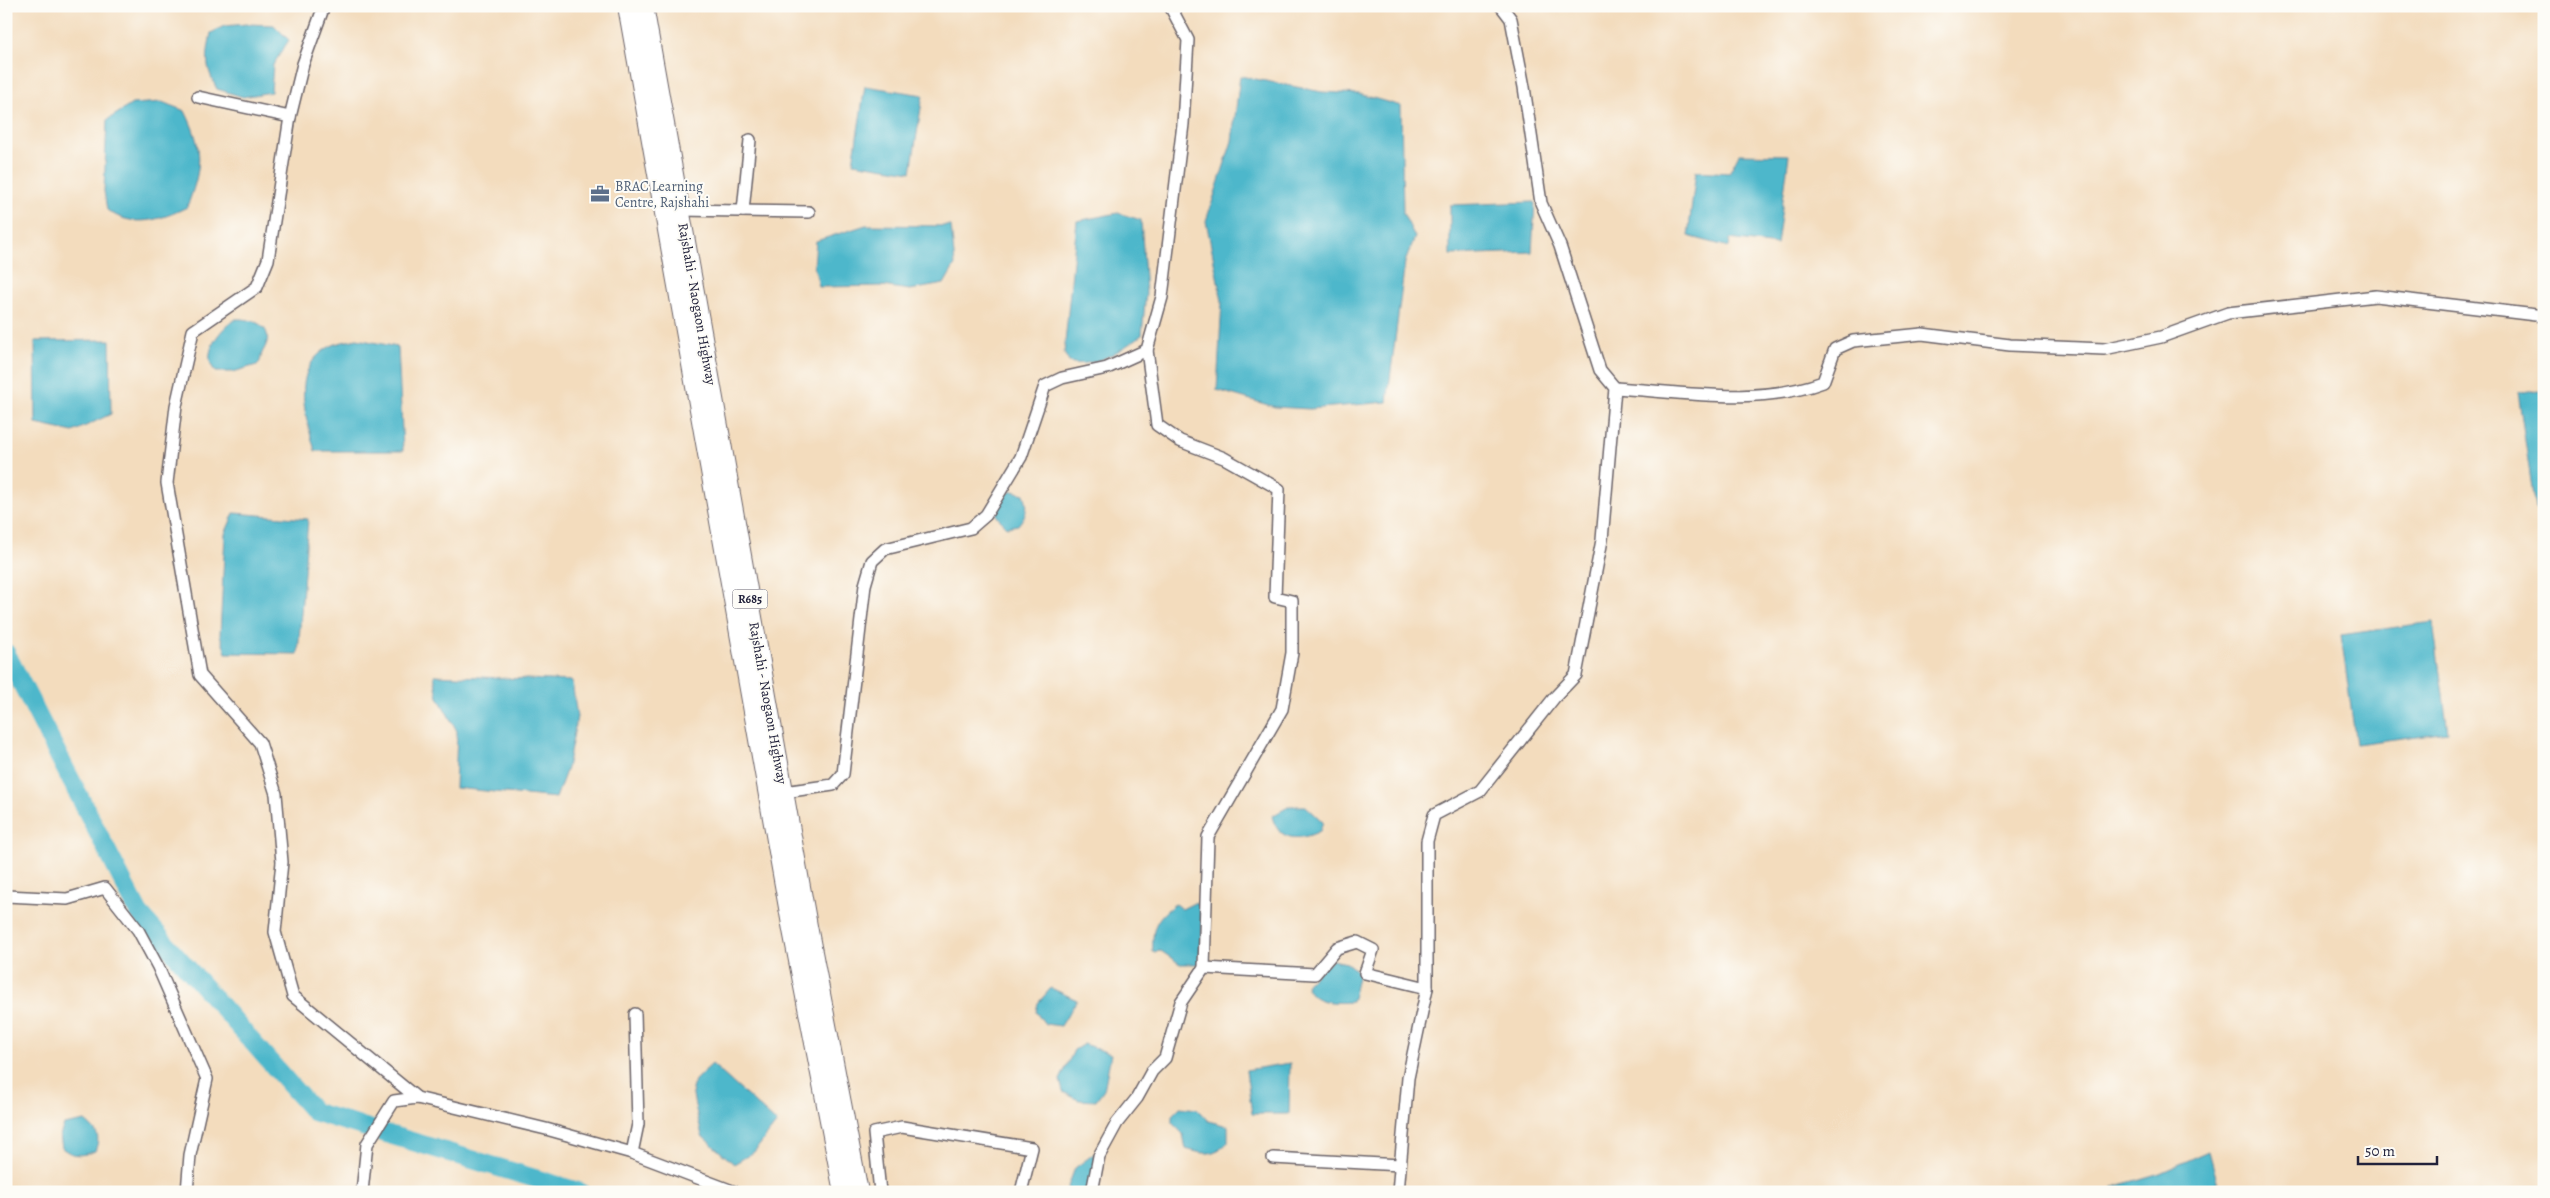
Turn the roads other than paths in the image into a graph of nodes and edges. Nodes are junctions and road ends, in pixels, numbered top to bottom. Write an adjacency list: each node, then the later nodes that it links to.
1 (324, 6): 7 (street)
2 (627, 6): 21 (main road, Rajshahi - Naogaon Highway / R685)
3 (644, 6): 9 (main road, Rajshahi - Naogaon Highway / R685)
4 (1170, 6): 13 (street)
5 (1501, 6): 14 (street)
6 (198, 97): 7 (street)
7 (290, 117): 20 (street)
8 (750, 140): 10 (street)
9 (680, 210): 10 (street); 15 (main road, Rajshahi - Naogaon Highway / R685)
10 (743, 210): 11 (street)
11 (809, 212)
12 (2544, 316): 14 (street)
13 (1147, 350): 15 (street); 17 (street)
14 (1615, 388): 18 (street)
15 (784, 792): 21 (main road, Rajshahi - Naogaon Highway / R685)
16 (6, 896): 25 (street)
17 (1204, 968): 18 (street); 32 (street)
18 (1427, 988): 24 (street)
19 (636, 1014): 22 (street)
20 (417, 1098): 22 (street); 26 (street)
21 (836, 1114): 28 (main road, Rajshahi - Naogaon Highway / R685); 29 (main road, Rajshahi - Naogaon Highway / R685)
22 (632, 1153): 27 (street)
23 (1273, 1158): 24 (street)
24 (1400, 1165): 33 (street)
25 (187, 1192)
26 (362, 1192)
27 (735, 1192)
28 (842, 1192)
29 (859, 1192)
30 (880, 1192): 31 (street)
31 (1021, 1192)
32 (1092, 1192)
33 (1398, 1192)

